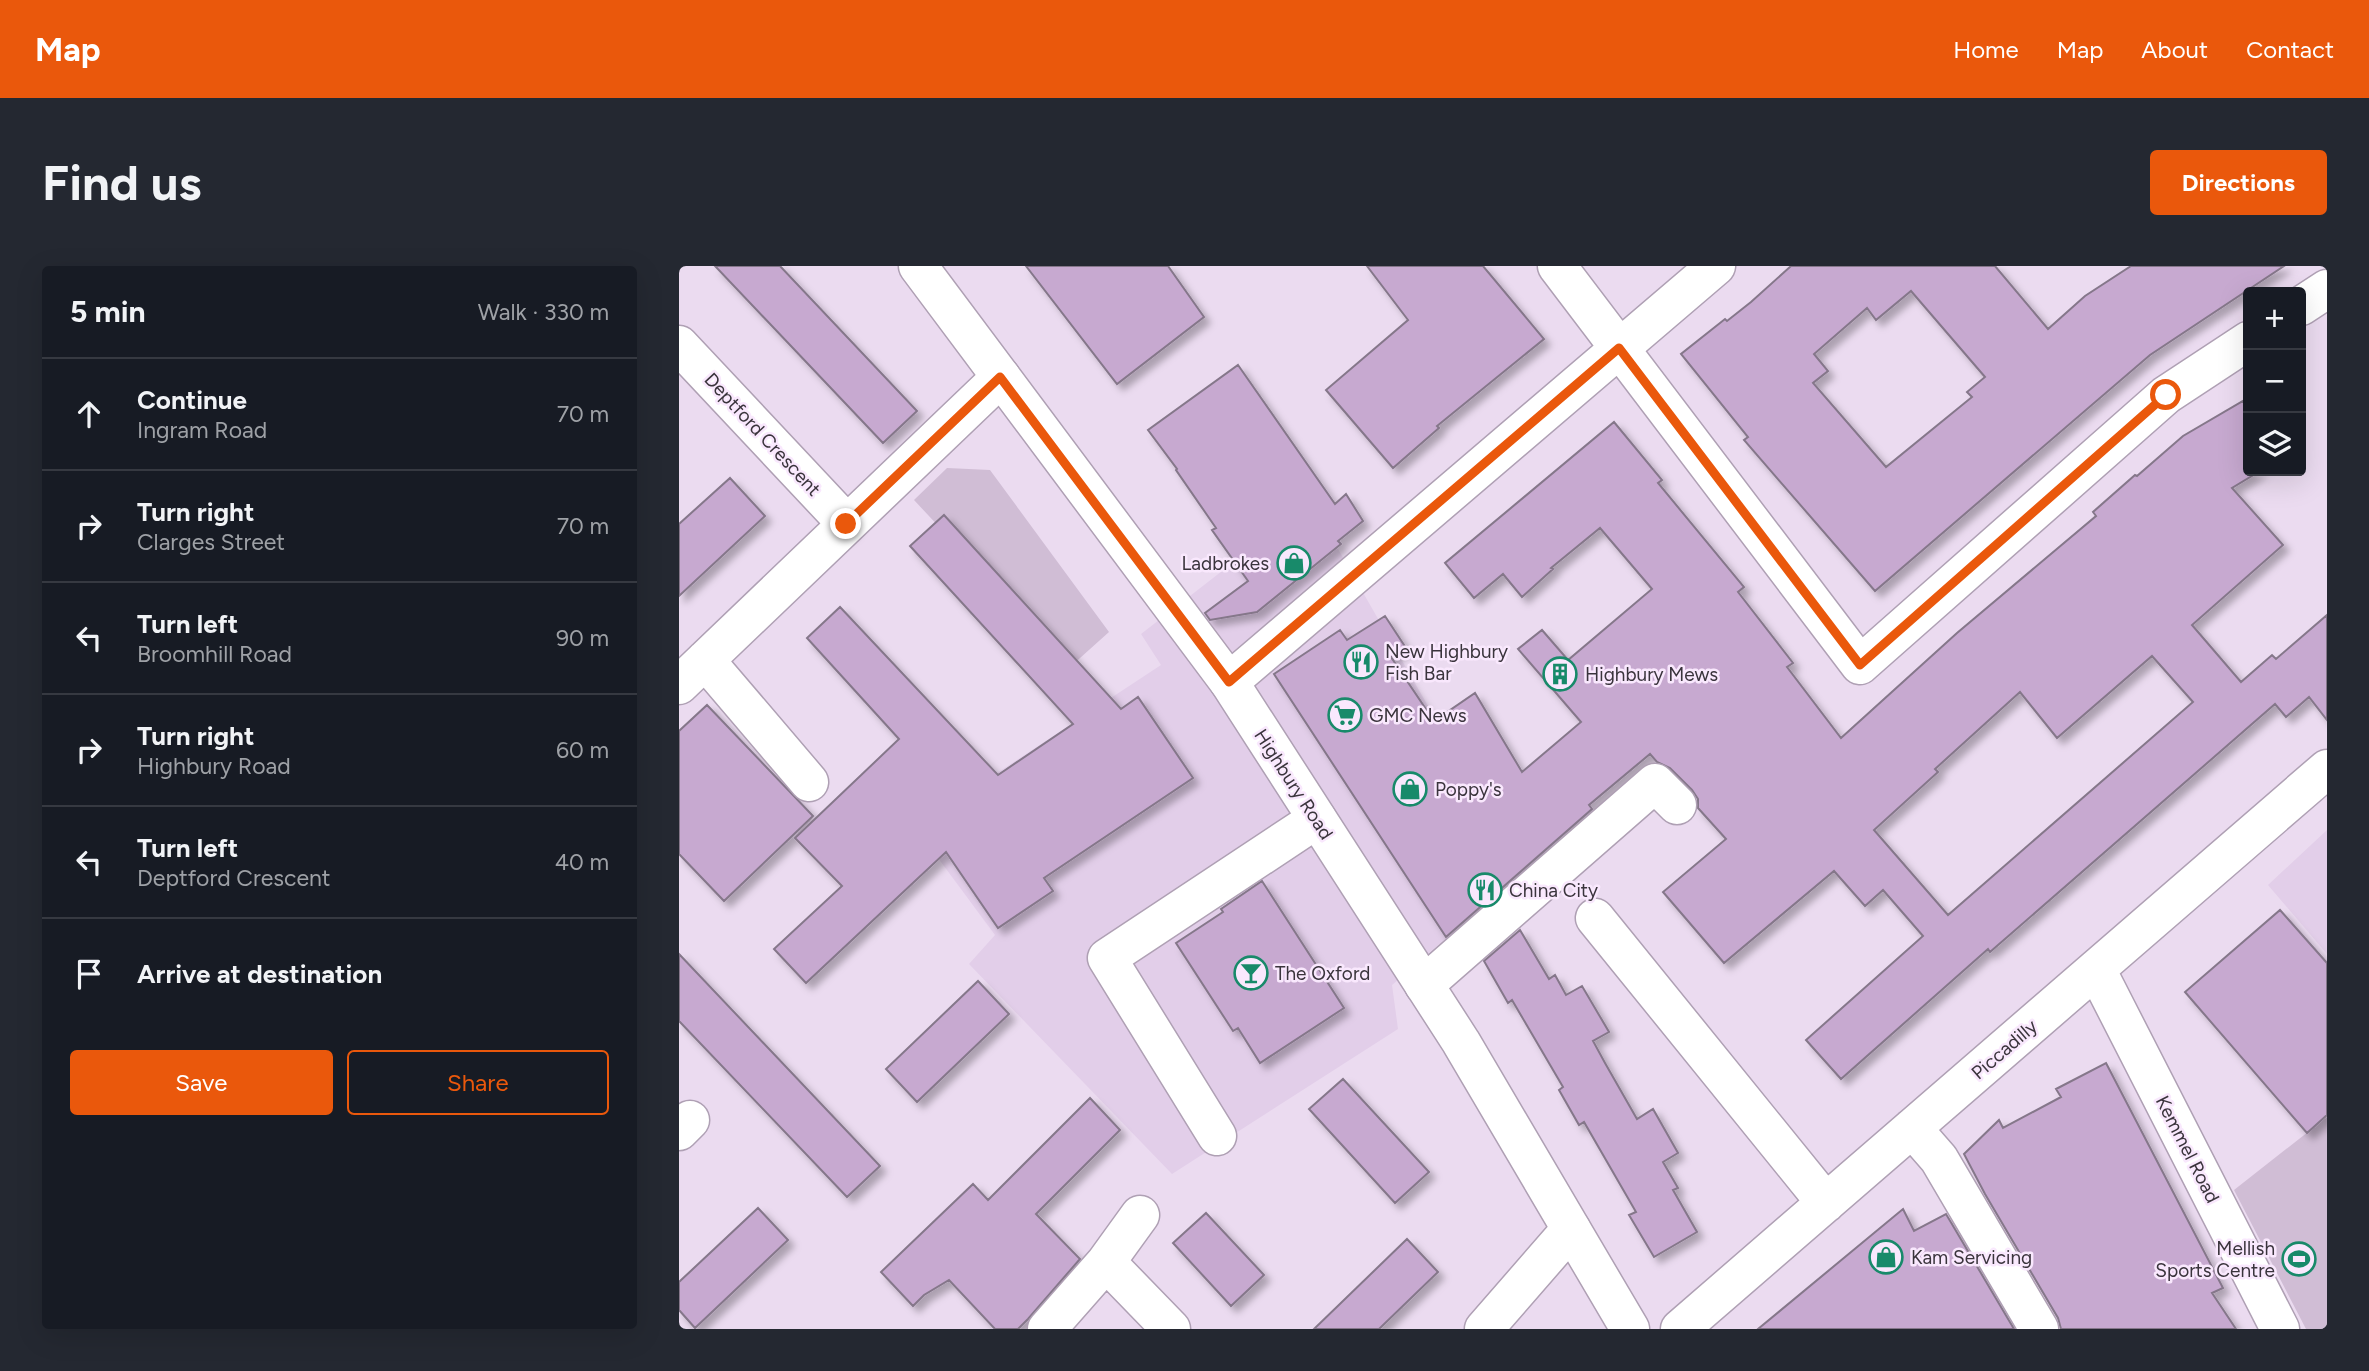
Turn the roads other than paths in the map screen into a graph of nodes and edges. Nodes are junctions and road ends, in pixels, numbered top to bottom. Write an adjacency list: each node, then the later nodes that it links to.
1 (918, 266): 9 (street, Highbury Road)
2 (1557, 266): 8 (street)
3 (1716, 266): 8 (street)
4 (2327, 289): 5 (street)
5 (2306, 303)
6 (2243, 344): 8 (street)
7 (679, 345): 10 (street, Deptford Crescent)
8 (1619, 348): 12 (street)
9 (1000, 377): 10 (street); 12 (street, Highbury Road)
10 (846, 524): 11 (street)
11 (692, 672): 14 (street)
12 (1229, 682): 16 (street, Highbury Road)
13 (2327, 769): 18 (street, Piccadilly)
14 (809, 782)
15 (1677, 805): 19 (street)
16 (1317, 819): 19 (street, Highbury Road); 21 (street)
17 (1595, 918): 22 (street)
18 (2096, 969): 20 (street, Piccadilly); 32 (street, Kemmel Road)
19 (1424, 985): 24 (street, Highbury Road)
20 (1912, 1128): 22 (street, Piccadilly); 31 (street)
21 (1217, 1136)
22 (1826, 1203): 30 (street, Piccadilly)
23 (1140, 1215): 25 (street)
24 (1571, 1229): 28 (street); 29 (street, Highbury Road)
25 (1106, 1262): 26 (street); 27 (street)
26 (1047, 1329)
27 (1171, 1329)
28 (1484, 1329)
29 (1630, 1329)
30 (1681, 1329)
31 (2039, 1329)
32 (2280, 1329)

